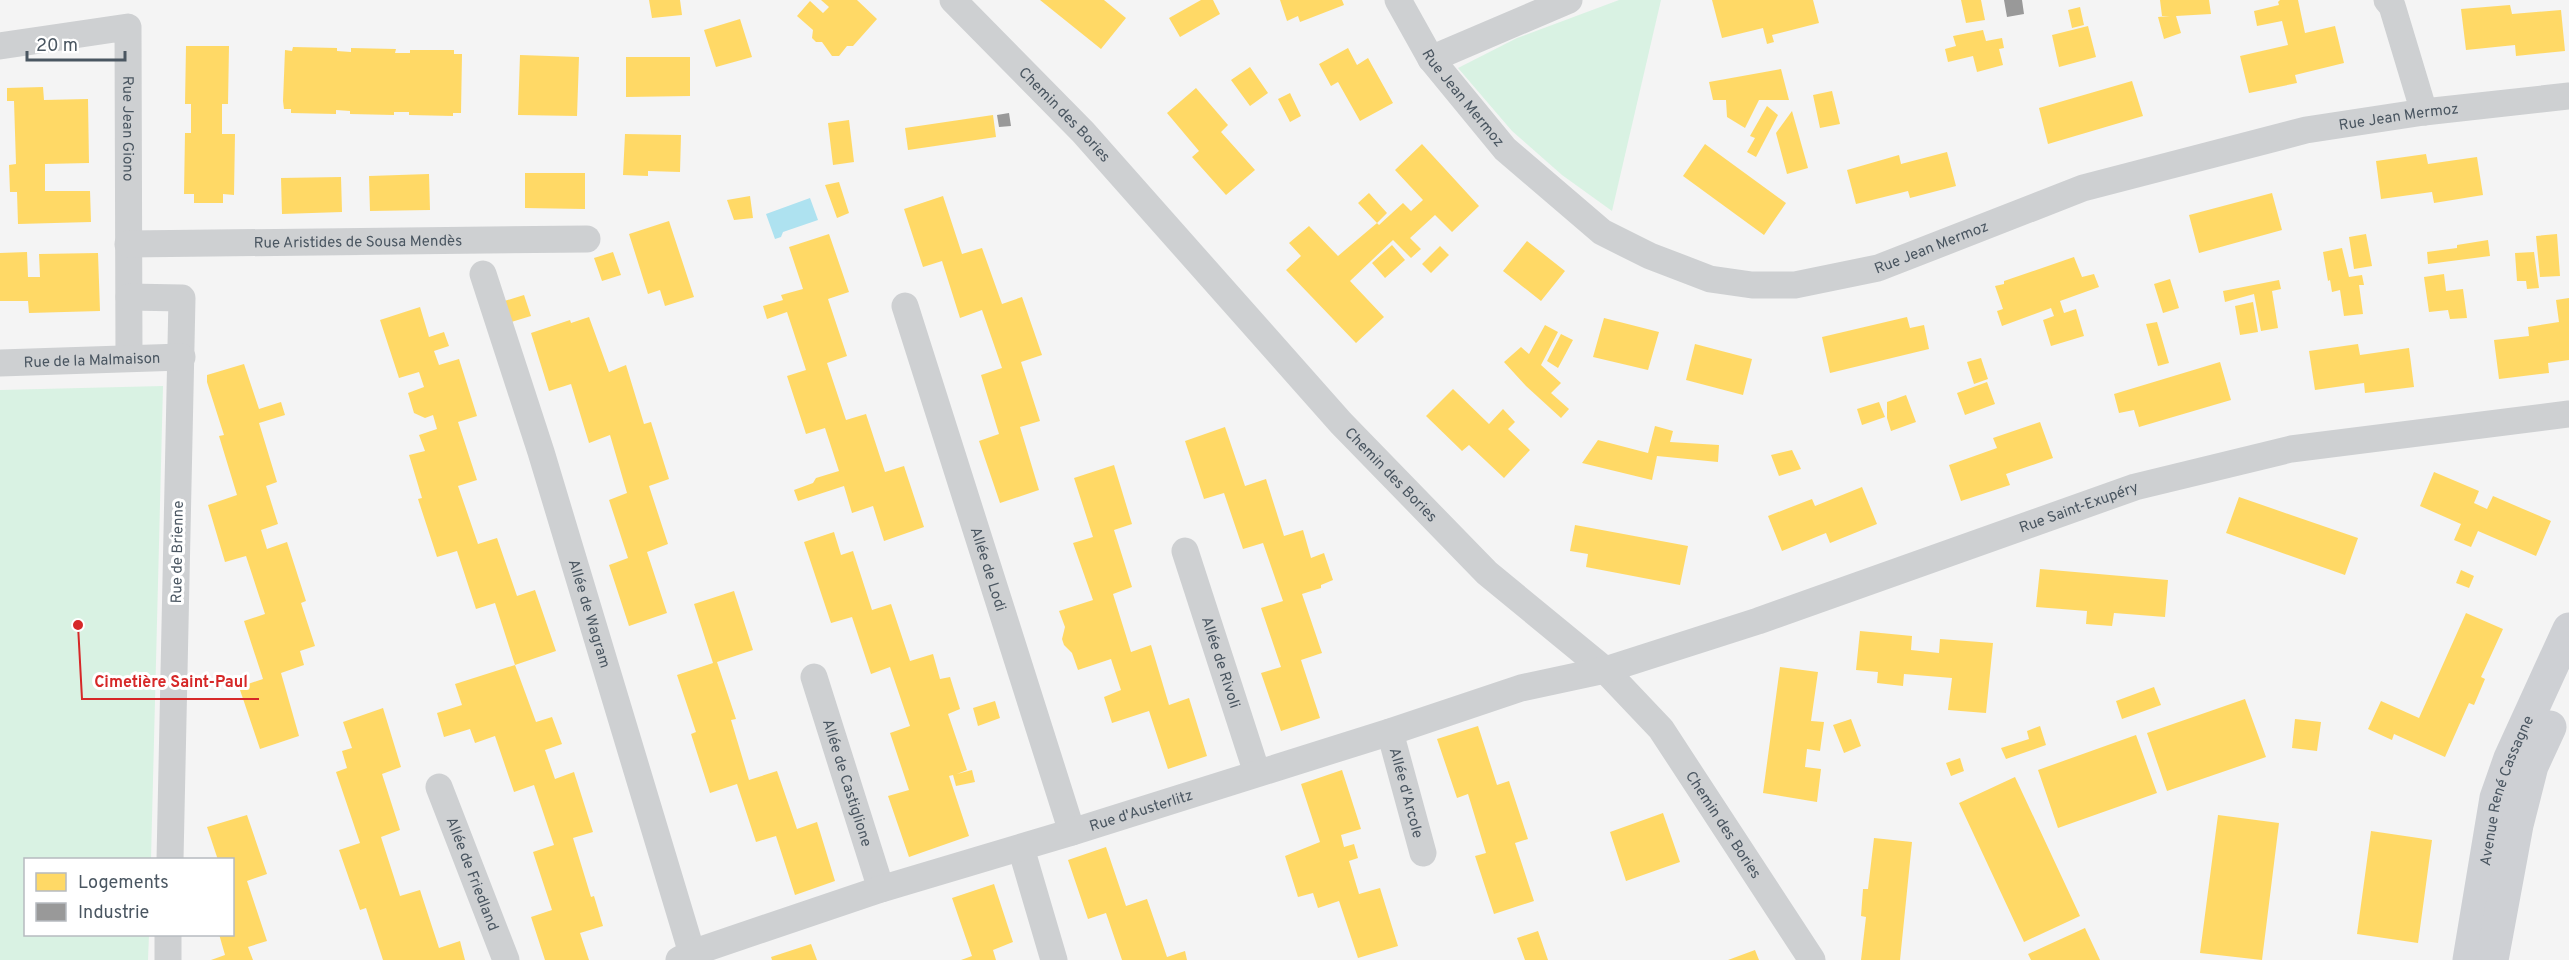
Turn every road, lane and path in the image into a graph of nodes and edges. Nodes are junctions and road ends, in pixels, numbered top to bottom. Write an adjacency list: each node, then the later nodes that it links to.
1 (953, 0): 20 (street, Chemin des Bories)
2 (1398, 0): 6 (street, Rue Jean Mermoz)
3 (1569, 0): 6 (street)
4 (2387, 0): 8 (street)
5 (0, 46): 10 (street, Rue Jean Giono)
6 (1431, 59): 8 (street, Rue Jean Mermoz)
7 (2569, 96): 8 (street, Rue Jean Mermoz)
8 (2424, 112)
9 (587, 239): 10 (street, Rue Aristides de Sousa Mendès)
10 (128, 244): 12 (street, Rue Jean Giono)
11 (483, 274): 32 (street, Allée de Wagram)
12 (129, 297): 14 (street, Rue de Brienne); 15 (street, Rue Jean Giono)
13 (905, 306): 26 (street, Allée de Lodi)
14 (182, 357): 15 (street, Rue de la Malmaison); 29 (street, Rue de Brienne)
15 (129, 358): 16 (street, Rue de la Malmaison)
16 (0, 363)
17 (2569, 414): 20 (street, Rue Saint-Exupéry)
18 (1185, 551): 24 (street, Allée de Rivoli)
19 (2569, 629): 37 (main road, Avenue René Cassagne)
20 (1605, 670): 23 (street, Rue d'Austerlitz); 36 (street, Chemin des Bories)
21 (814, 677): 30 (street, Allée de Castiglione)
22 (2569, 684): 38 (main road, Avenue René Cassagne)
23 (1390, 732): 24 (street, Rue d'Austerlitz); 28 (street, Allée d'Arcole)
24 (1257, 773): 26 (street, Rue d'Austerlitz)
25 (439, 787): 34 (street, Allée de Friedland)
26 (1072, 832): 27 (street, Rue d'Austerlitz)
27 (1021, 848): 30 (street, Rue d'Austerlitz); 35 (street)
28 (1423, 853)
29 (170, 858)
30 (881, 889): 32 (street, Rue d'Austerlitz)
31 (168, 936): 33 (street)
32 (688, 958)
33 (168, 960)
34 (506, 960)
35 (1054, 960)
36 (1812, 960)
37 (2469, 960)
38 (2492, 960)

